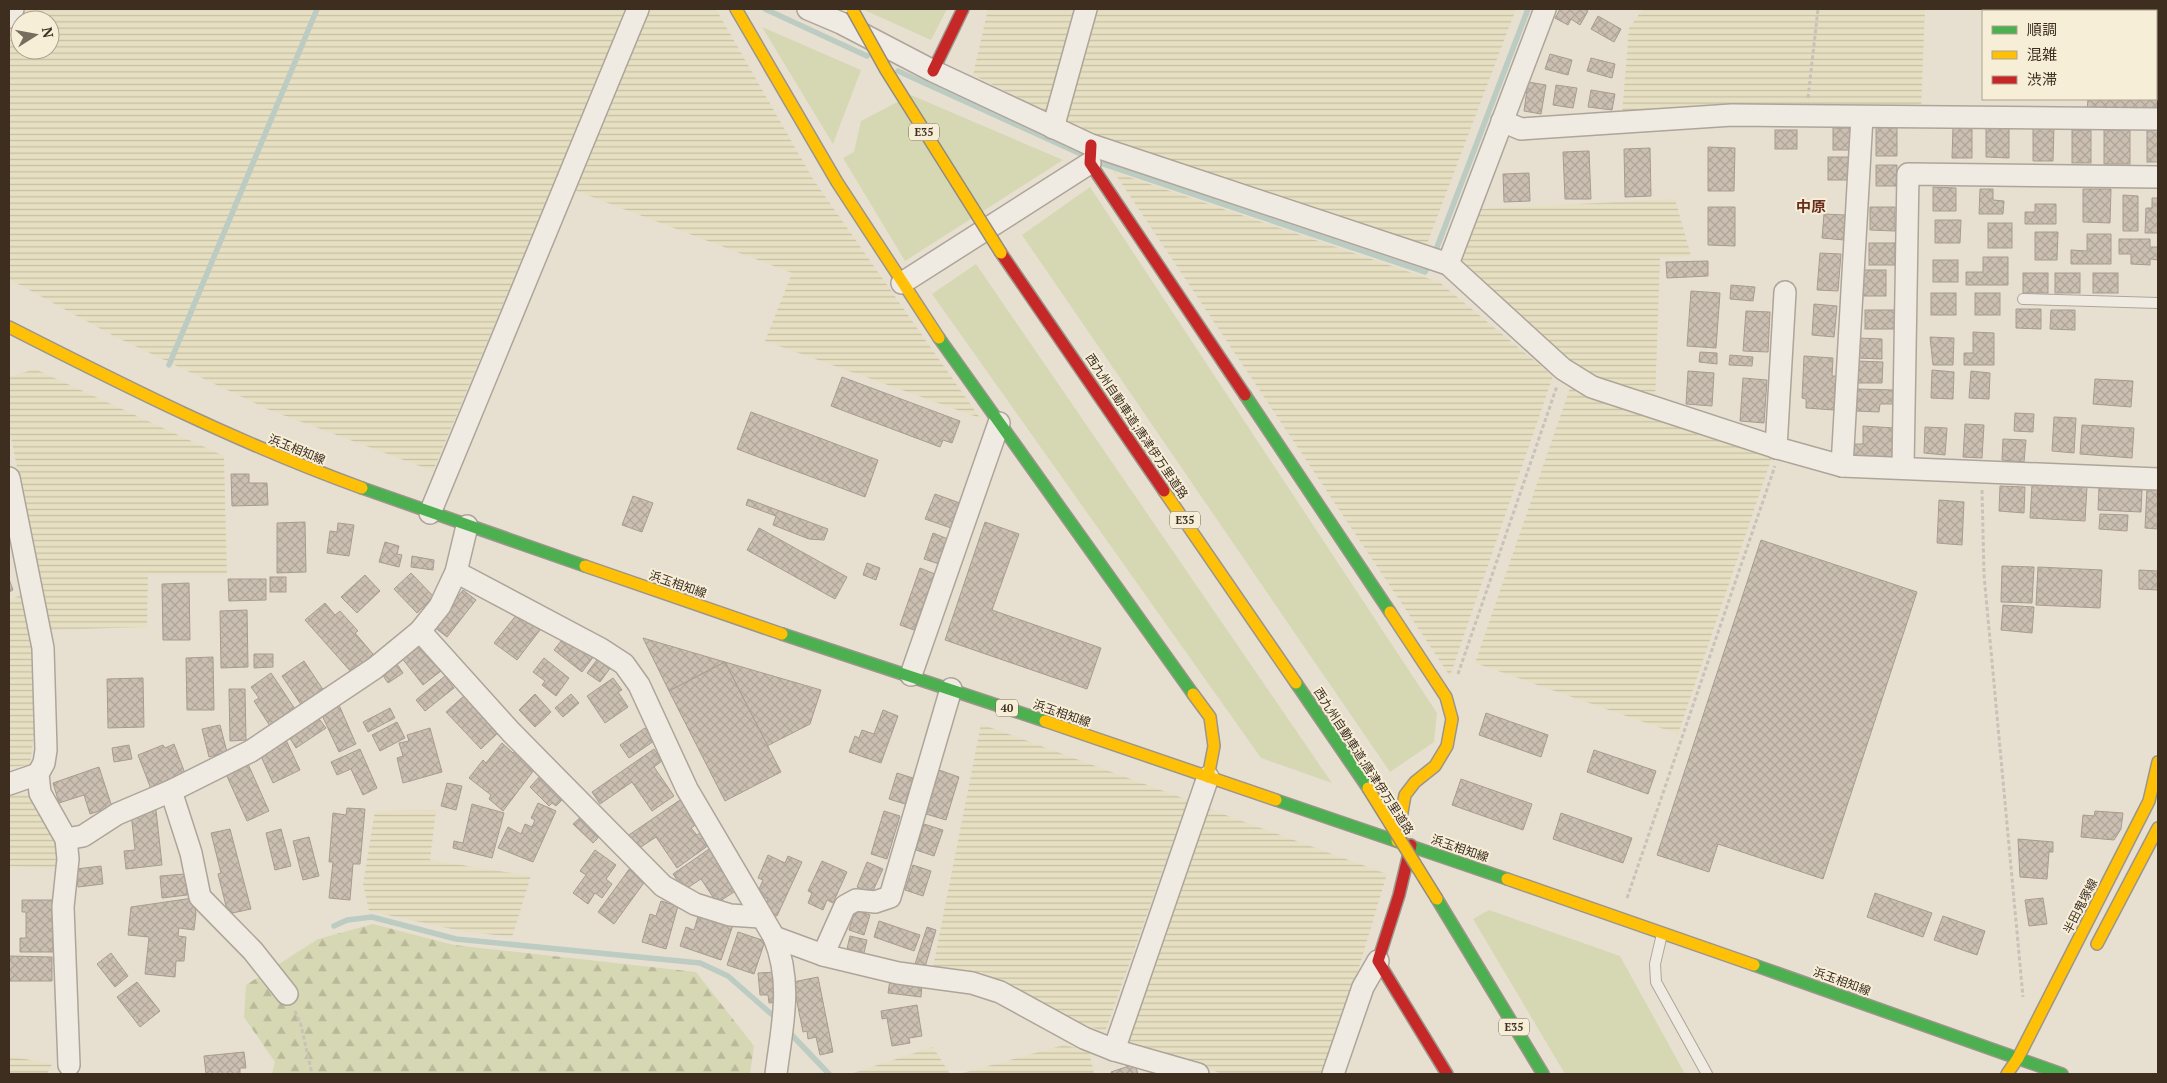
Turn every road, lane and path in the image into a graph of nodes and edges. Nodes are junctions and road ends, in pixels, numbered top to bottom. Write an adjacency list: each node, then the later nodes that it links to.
1 (13, 9): 10 (street)
2 (638, 9): 33 (street)
3 (736, 9): 20 (main road)
4 (808, 9): 11 (street)
5 (852, 9): 57 (main road, 西九州自動車道;唐津伊万里道路 / E35, bridge)
6 (963, 9): 11 (main road)
7 (1086, 9): 16 (street)
8 (1545, 9): 15 (street)
9 (1818, 9): 12 (path)
10 (9, 17)
11 (933, 71): 16 (street)
12 (1806, 116): 13 (street); 15 (street)
13 (1862, 117): 14 (street); 28 (street)
14 (2158, 119)
15 (1502, 121): 19 (street)
16 (1053, 128): 17 (street)
17 (1090, 154): 19 (street); 20 (street); 39 (main road)
18 (2158, 177): 29 (street)
19 (1446, 264): 25 (street)
20 (902, 283): 26 (main road)
21 (1785, 292): 27 (street)
22 (2023, 299): 23 (lane)
23 (2158, 303)
24 (9, 327): 33 (main road, 浜玉相知線 / 40)
25 (1563, 369): 27 (street); 39 (path)
26 (999, 423): 37 (street); 42 (main road)
27 (1779, 448): 28 (street); 51 (path)
28 (1842, 466): 29 (street)
29 (1903, 468): 30 (street)
30 (1981, 472): 32 (street); 59 (path)
31 (9, 478): 41 (street)
32 (2158, 479)
33 (430, 513): 34 (main road, 浜玉相知線 / 40)
34 (467, 526): 35 (street); 37 (main road, 浜玉相知線 / 40)
35 (456, 572): 36 (street); 50 (street)
36 (420, 631): 44 (street); 50 (street)
37 (912, 675): 38 (main road, 浜玉相知線 / 40)
38 (951, 689): 42 (main road, 浜玉相知線 / 40); 55 (street)
39 (1446, 698): 48 (main road)
40 (2158, 762): 45 (main road, 半田鬼塚線)
41 (38, 774): 43 (street); 47 (street)
42 (1208, 777): 48 (main road, 浜玉相知線 / 40); 60 (street)
43 (9, 784)
44 (172, 791): 47 (street); 58 (street)
45 (2153, 804): 61 (main road, 半田鬼塚線)
46 (2158, 828): 54 (main road)
47 (66, 839): 62 (street)
48 (1397, 841): 49 (main road, 浜玉相知線 / 40)
49 (1411, 845): 51 (main road, 浜玉相知線 / 40); 56 (main road)
50 (760, 917): 53 (street)
51 (1621, 918): 52 (main road, 浜玉相知線 / 40)
52 (1662, 932): 61 (main road, 浜玉相知線 / 40); 71 (lane)
53 (774, 937): 55 (street); 65 (street)
54 (2093, 951)
55 (823, 955): 60 (street)
56 (1378, 960): 67 (street); 68 (main road)
57 (1486, 980): 69 (main road, 西九州自動車道;唐津伊万里道路 / E35); 70 (main road, 西九州自動車道;唐津伊万里道路 / E35)
58 (288, 994): 64 (path)
59 (2024, 1007)
60 (1114, 1050): 66 (street)
61 (2018, 1058): 63 (main road, 浜玉相知線 / 40); 72 (main road, 半田鬼塚線)
62 (69, 1065)
63 (2033, 1065): 73 (main road, 浜玉相知線 / 40)
64 (312, 1074)
65 (776, 1074)
66 (1198, 1074)
67 (1333, 1074)
68 (1447, 1074)
69 (1535, 1074)
70 (1543, 1074)
71 (1707, 1074)
72 (2007, 1074)
73 (2062, 1074)

